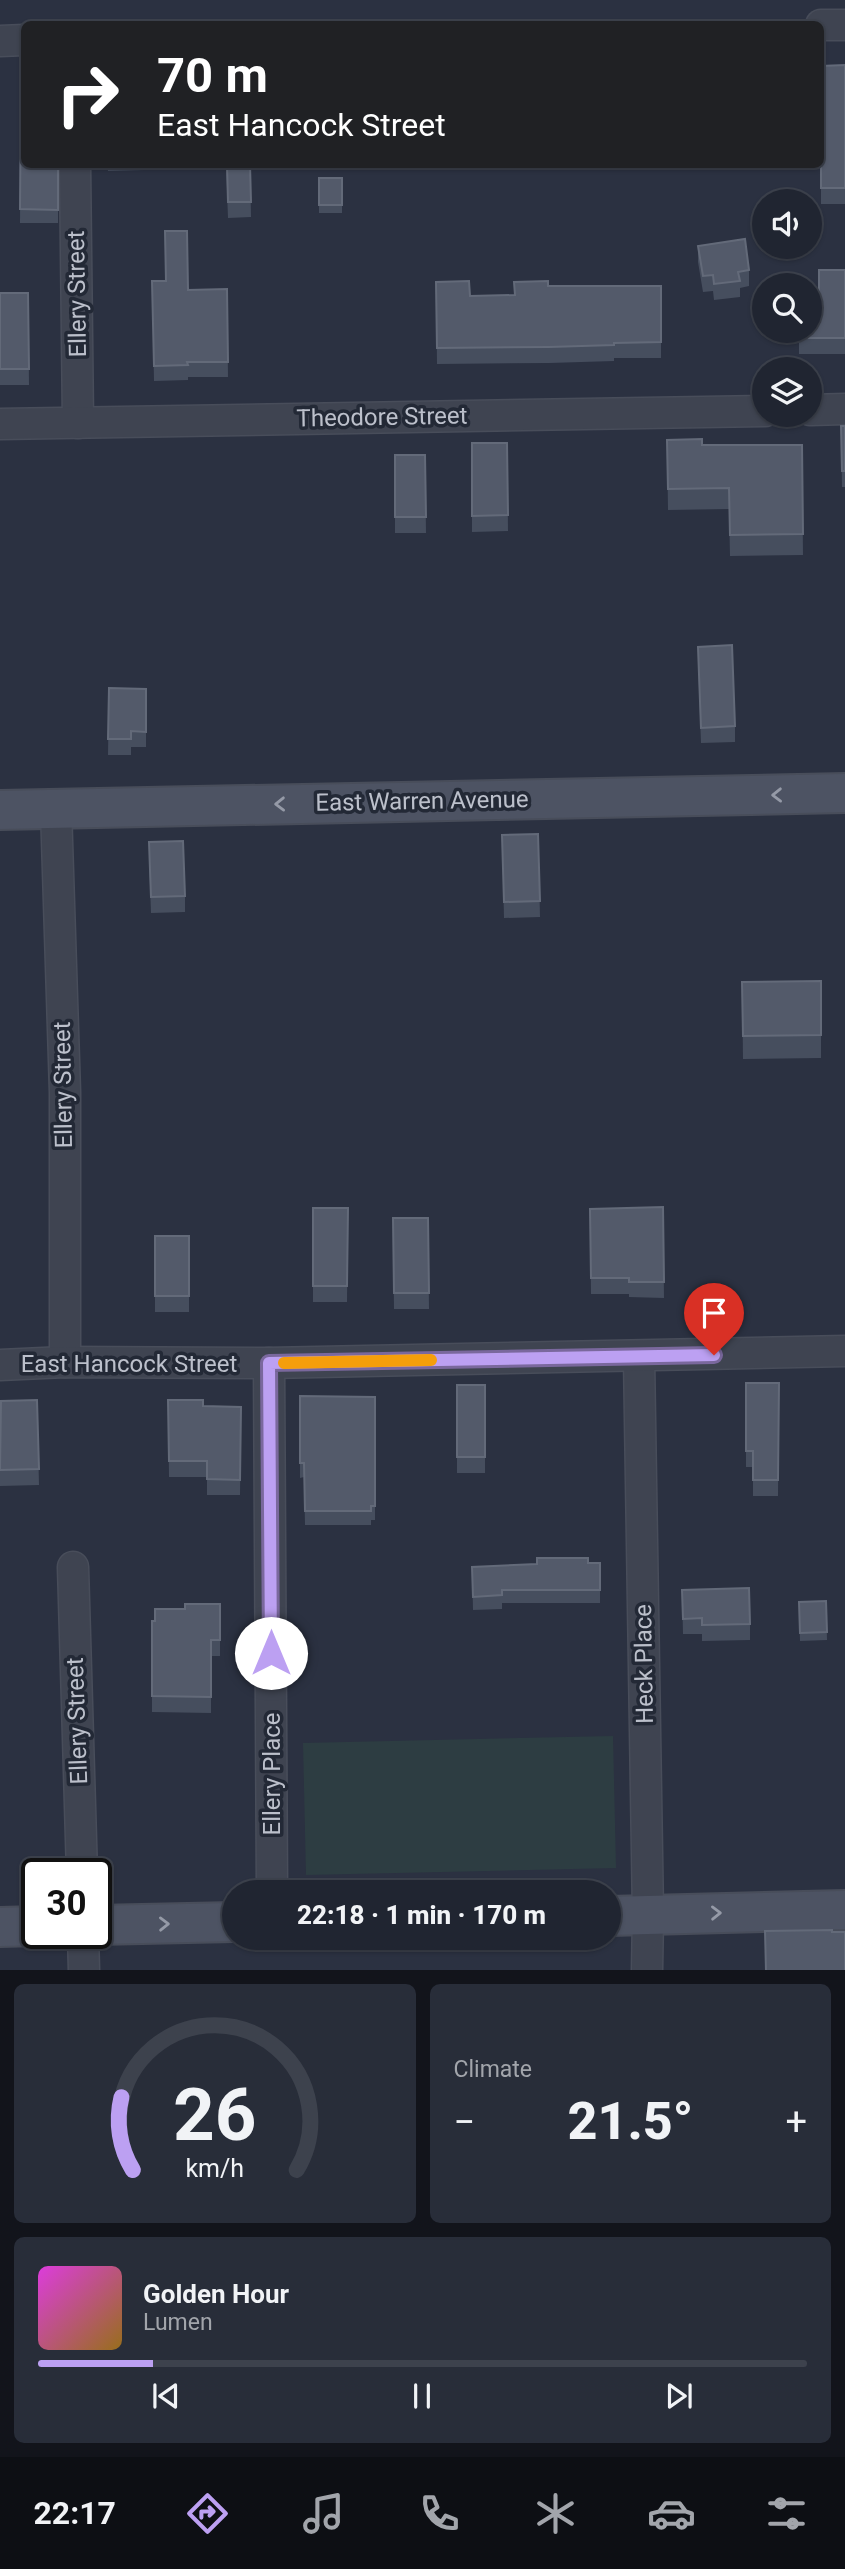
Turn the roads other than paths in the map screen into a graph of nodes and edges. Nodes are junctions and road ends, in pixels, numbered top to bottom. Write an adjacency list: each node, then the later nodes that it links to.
1 (824, 25): 2 (street)
2 (845, 25)
3 (21, 40): 4 (street)
4 (0, 41)
5 (75, 168): 9 (street, Ellery Street)
6 (845, 409): 7 (street)
7 (822, 410)
8 (752, 411): 9 (street, Theodore Street)
9 (78, 423): 10 (street, Theodore Street)
10 (0, 424)
11 (845, 793): 12 (main road, East Warren Avenue, one-way to 12)
12 (56, 809): 13 (main road, East Warren Avenue); 16 (street, Ellery Street)
13 (0, 810)
14 (845, 1351): 15 (street, East Hancock Street)
15 (639, 1357): 17 (street, East Hancock Street); 23 (street, Heck Place)
16 (65, 1362): 17 (street, East Hancock Street); 18 (street, East Hancock Street)
17 (269, 1363): 21 (street, Ellery Place)
18 (0, 1365)
19 (73, 1567): 20 (street, Ellery Street)
20 (82, 1858)
21 (272, 1880)
22 (845, 1910): 23 (main road, one-way to 22)
23 (648, 1915): 24 (main road); 31 (street, Heck Place)
24 (621, 1916)
25 (222, 1922): 26 (main road, one-way to 25)
26 (112, 1925)
27 (21, 1926): 28 (main road)
28 (0, 1927)
29 (83, 1949): 30 (street)
30 (84, 1970)
31 (647, 1970)

